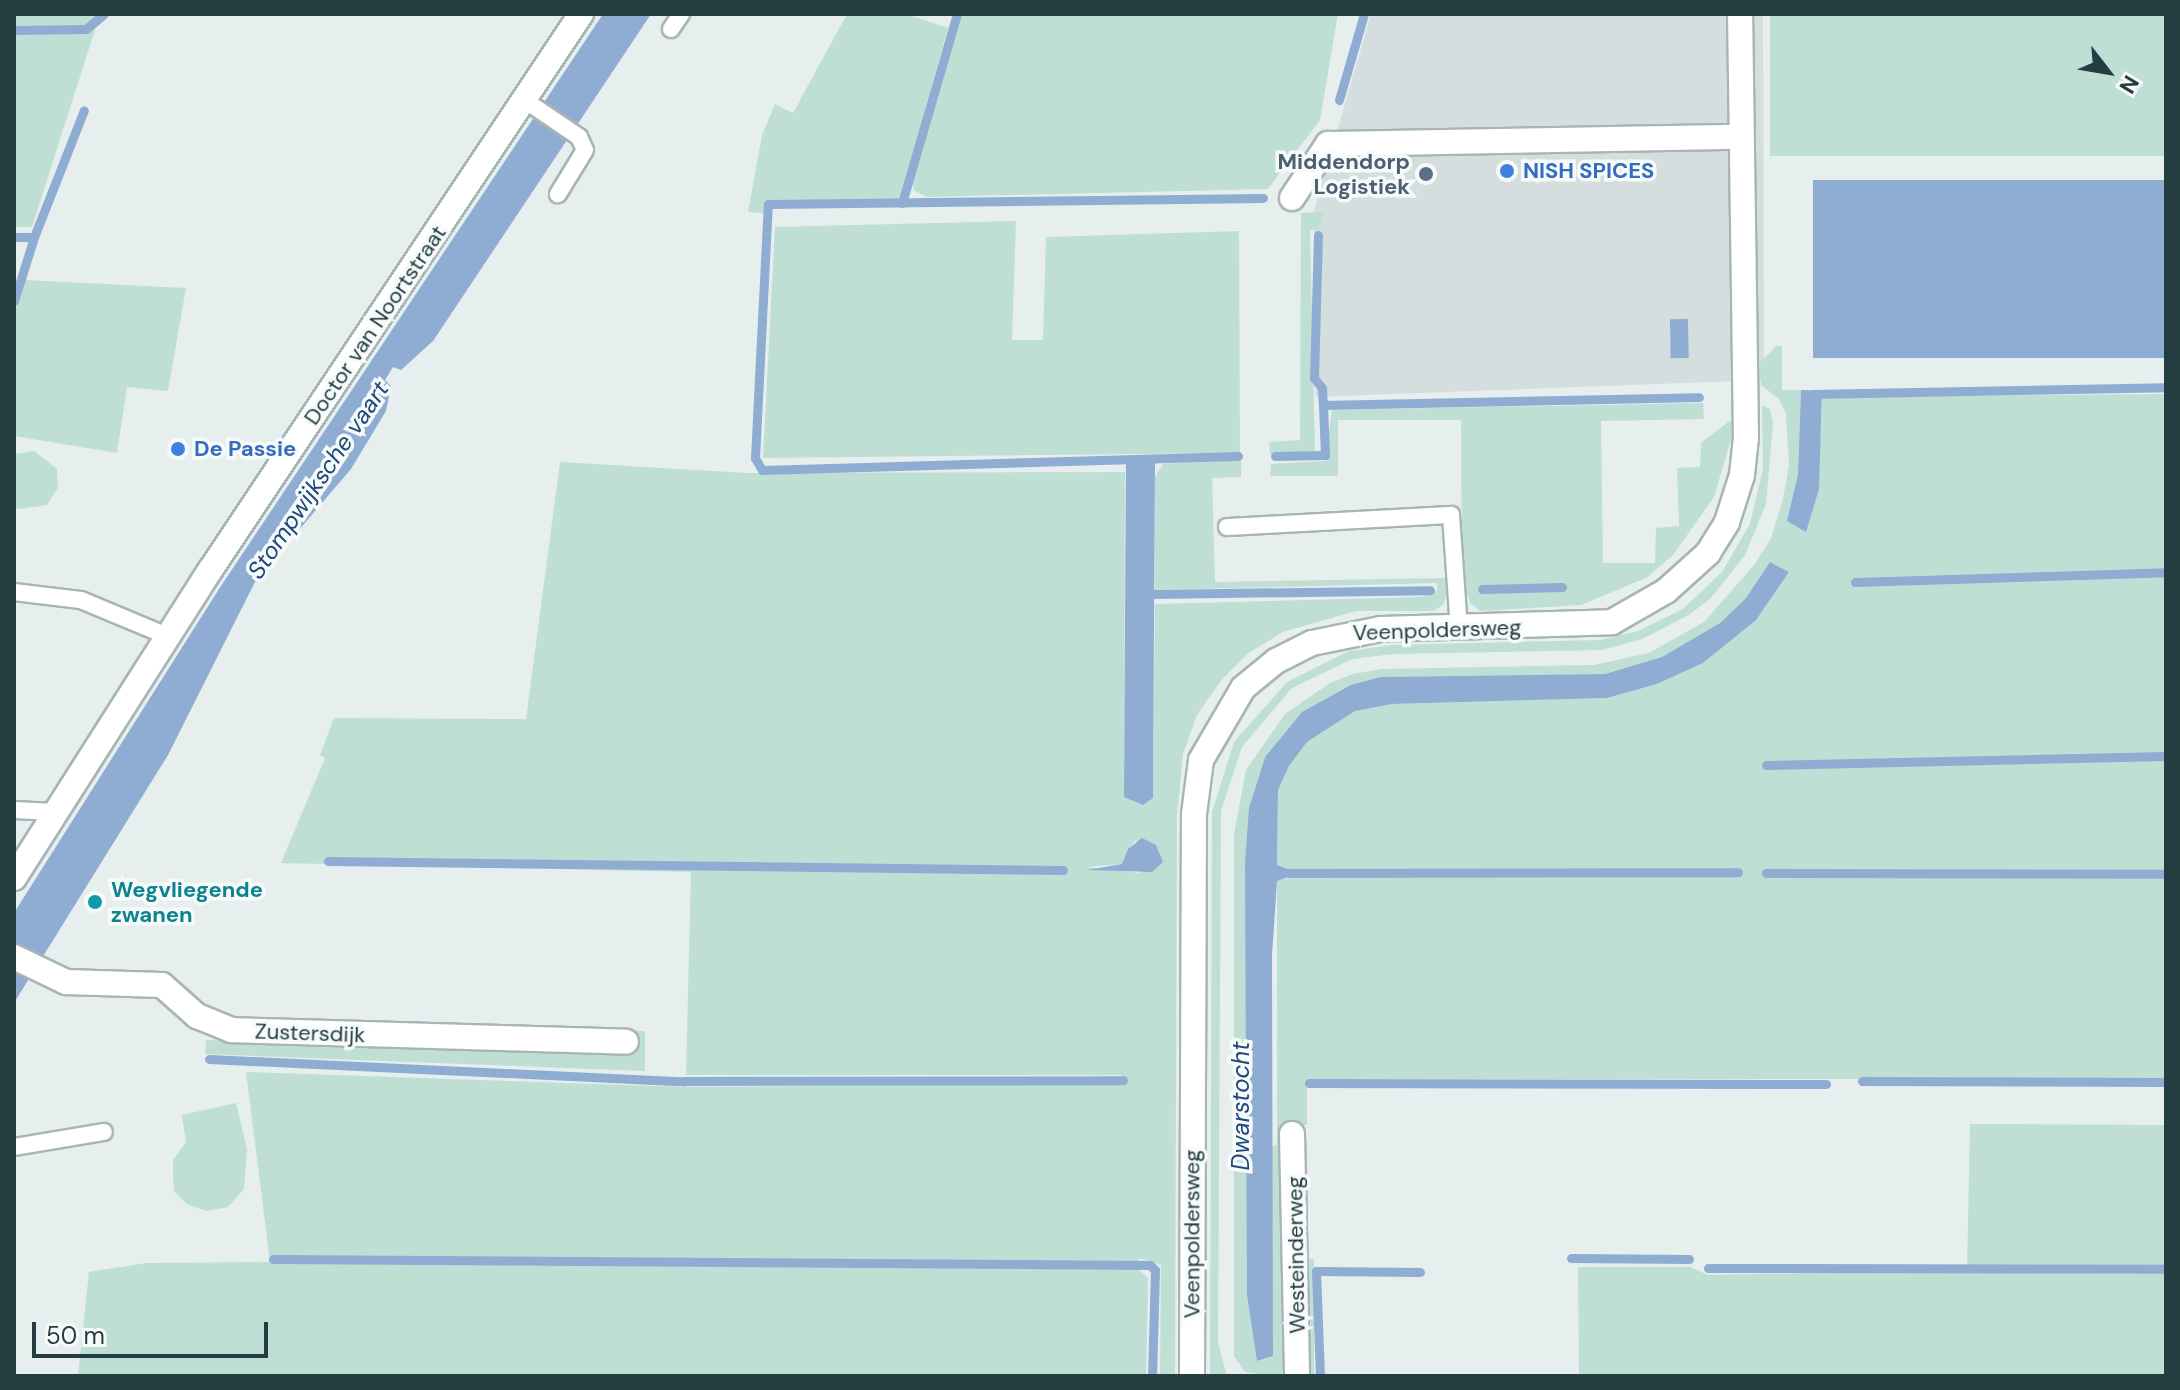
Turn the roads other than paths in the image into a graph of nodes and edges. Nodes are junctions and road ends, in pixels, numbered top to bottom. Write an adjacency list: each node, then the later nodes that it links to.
1 (581, 14): 5 (street, Doctor van Noortstraat)
2 (681, 14): 4 (lane)
3 (1740, 14): 6 (street, Veenpoldersweg)
4 (671, 29)
5 (530, 103): 7 (lane); 12 (street, Doctor van Noortstraat)
6 (1741, 137): 8 (street); 11 (street, Veenpoldersweg)
7 (558, 194)
8 (1292, 198)
9 (1227, 527): 11 (lane)
10 (14, 592): 12 (lane)
11 (1459, 628): 21 (street, Veenpoldersweg)
12 (167, 636): 14 (street, Doctor van Noortstraat)
13 (14, 810): 14 (lane)
14 (55, 812): 15 (street, Doctor van Noortstraat)
15 (14, 878)
16 (14, 957): 17 (street, Zustersdijk)
17 (626, 1042)
18 (104, 1132): 20 (lane)
19 (1292, 1134): 22 (street, Westeinderweg)
20 (14, 1147)
21 (1192, 1376)
22 (1297, 1376)

